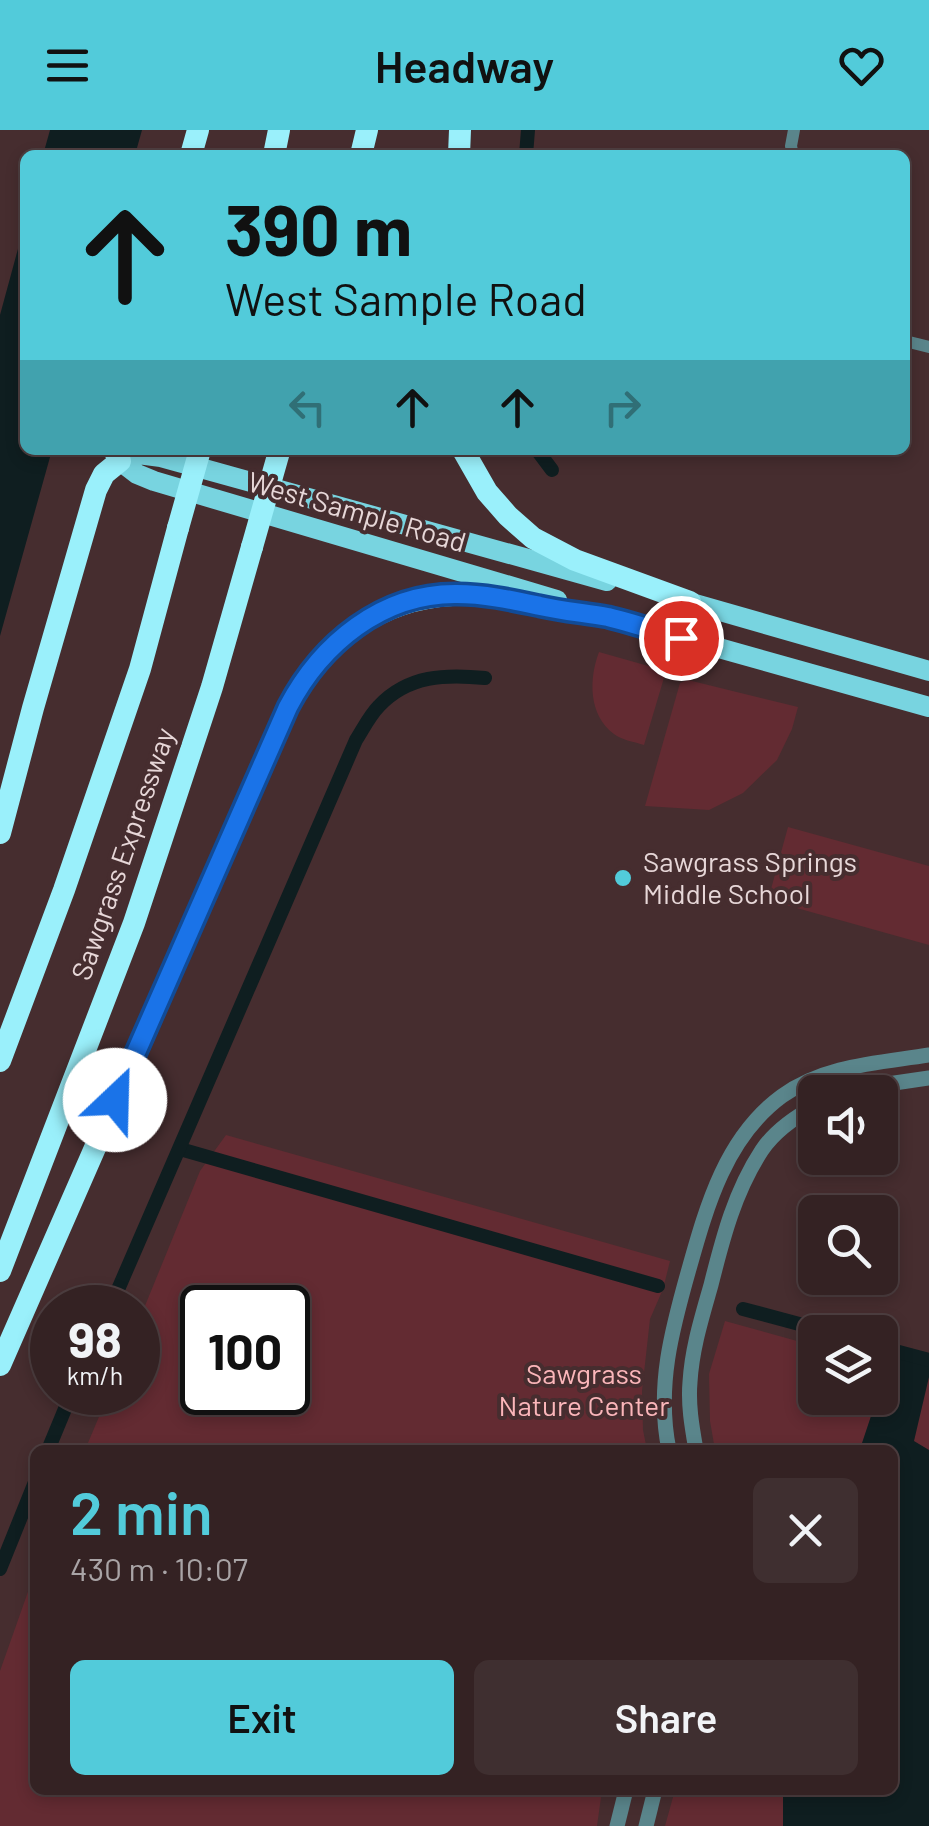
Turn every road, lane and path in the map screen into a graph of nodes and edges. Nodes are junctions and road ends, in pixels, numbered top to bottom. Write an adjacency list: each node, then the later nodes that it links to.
1 (117, 455): 7 (main road, West Sample Road); 10 (highway)
2 (146, 455): 6 (main road, West Sample Road)
3 (199, 455): 12 (highway, Sawgrass Expressway, bridge)
4 (279, 455): 18 (highway, Sawgrass Expressway, bridge)
5 (467, 455): 6 (highway)
6 (690, 602): 8 (main road, West Sample Road)
7 (610, 618): 9 (main road, West Sample Road); 19 (highway)
8 (929, 671)
9 (929, 708)
10 (0, 833)
11 (929, 1055): 16 (street)
12 (0, 1061)
13 (929, 1078): 14 (street)
14 (898, 1083)
15 (798, 1117): 17 (street)
16 (742, 1136): 17 (street); 20 (street)
17 (763, 1148): 21 (street)
18 (0, 1271)
19 (0, 1364)
20 (664, 1378): 21 (street); 22 (street)
21 (690, 1382): 23 (street)
22 (667, 1445)
23 (695, 1445)
24 (625, 1795): 26 (street)
25 (654, 1795): 27 (street)
26 (617, 1826)
27 (646, 1826)

